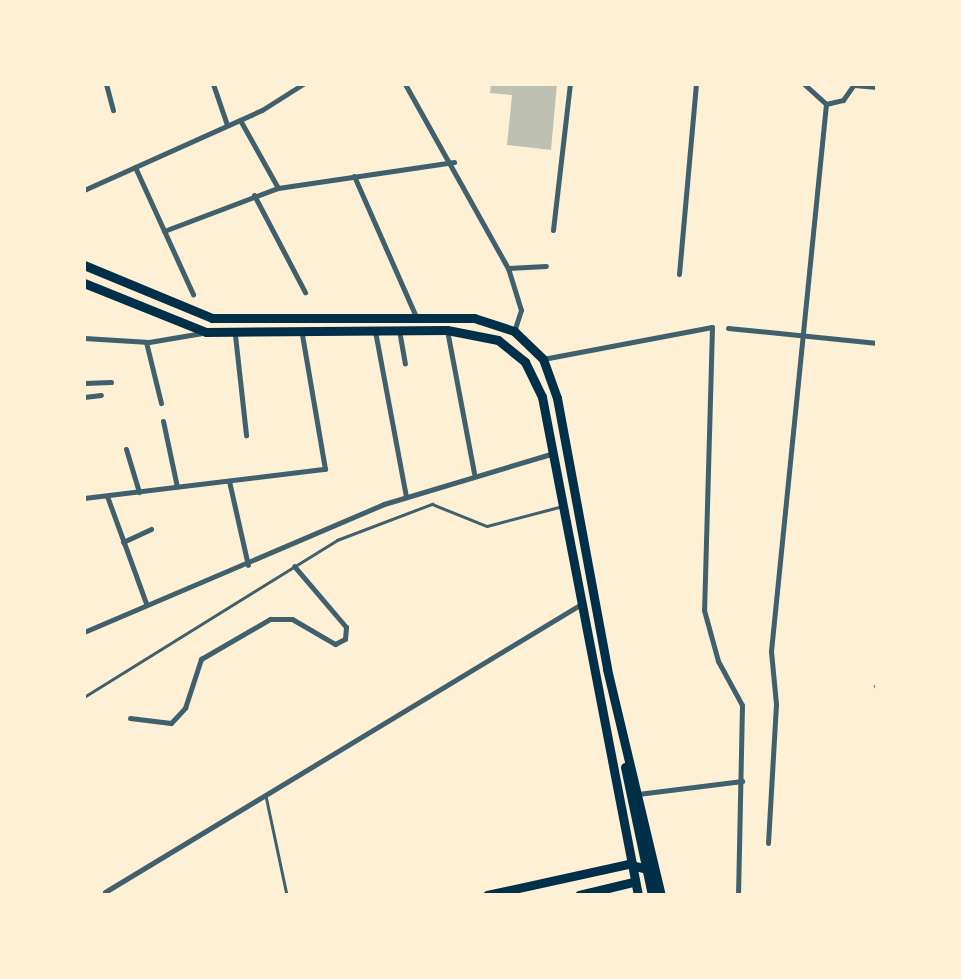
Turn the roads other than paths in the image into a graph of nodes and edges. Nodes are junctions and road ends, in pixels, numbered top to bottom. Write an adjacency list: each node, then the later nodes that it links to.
1 (106, 84): 11 (street)
2 (213, 84): 13 (street)
3 (303, 84): 12 (street)
4 (408, 84): 14 (street)
5 (570, 84): 20 (street)
6 (696, 84): 25 (street)
7 (804, 84): 10 (street)
8 (854, 84): 9 (street); 10 (street)
9 (877, 87)
10 (826, 104): 37 (street)
11 (113, 110)
12 (240, 120): 13 (street); 17 (street)
13 (226, 125): 15 (street)
14 (454, 162): 16 (street); 24 (street)
15 (135, 167): 18 (street); 21 (street)
16 (354, 176): 17 (street); 29 (street)
17 (278, 188): 19 (street)
18 (84, 190)
19 (254, 195): 21 (street); 27 (street)
20 (553, 230)
21 (164, 231): 28 (street)
22 (84, 265): 29 (main road)
23 (546, 266): 24 (street)
24 (508, 268): 34 (street)
25 (679, 274)
26 (84, 282): 35 (main road)
27 (305, 292)
28 (193, 294)
29 (415, 314): 34 (main road)
30 (728, 328): 37 (street)
31 (399, 330): 32 (main road); 33 (main road); 44 (street)
32 (447, 330): 53 (main road); 54 (street)
33 (375, 331): 36 (main road); 59 (street)
34 (514, 331): 43 (main road)
35 (206, 332): 38 (main road); 40 (street)
36 (302, 334): 38 (main road); 55 (street)
37 (801, 334): 41 (street); 77 (street)
38 (235, 335): 51 (street)
39 (85, 338): 40 (street); 42 (street)
40 (146, 342): 49 (street)
41 (877, 343)
42 (84, 346)
43 (543, 359): 61 (main road); 74 (street)
44 (405, 363)
45 (111, 382): 46 (street)
46 (84, 383)
47 (101, 395): 48 (street)
48 (84, 397)
49 (161, 403)
50 (163, 421): 56 (street)
51 (246, 435)
52 (126, 449): 57 (street)
53 (551, 454): 54 (street); 62 (main road)
54 (474, 473): 59 (street)
55 (229, 481): 56 (street); 65 (street)
56 (177, 488): 57 (street)
57 (139, 492): 58 (street)
58 (107, 496): 60 (street); 64 (street)
59 (406, 497): 65 (street)
60 (84, 498)
61 (576, 503): 62 (main road); 67 (main road)
62 (559, 507): 66 (lane); 69 (main road)
63 (151, 529): 64 (street)
64 (124, 542): 68 (street)
65 (248, 565): 68 (street)
66 (295, 566): 71 (lane); 72 (street)
67 (594, 602): 69 (main road); 73 (main road)
68 (146, 604): 70 (street)
69 (578, 606): 76 (street); 78 (main road)
70 (84, 632)
71 (84, 697)
72 (130, 719)
73 (624, 751): 75 (main road); 79 (main road)
74 (742, 781): 75 (street); 91 (street)
75 (638, 794): 90 (main road)
76 (266, 796): 82 (street); 84 (lane)
77 (768, 844)
78 (628, 864): 79 (main road); 80 (main road); 81 (main road)
79 (643, 869): 89 (main road)
80 (633, 882): 86 (main road); 88 (main road)
81 (530, 890): 85 (main road)
82 (105, 892): 83 (lane)
83 (97, 895)
84 (288, 895)
85 (487, 895)
86 (580, 895): 87 (main road)
87 (606, 895)
88 (638, 895)
89 (652, 895)
90 (661, 895)
91 (738, 895)

